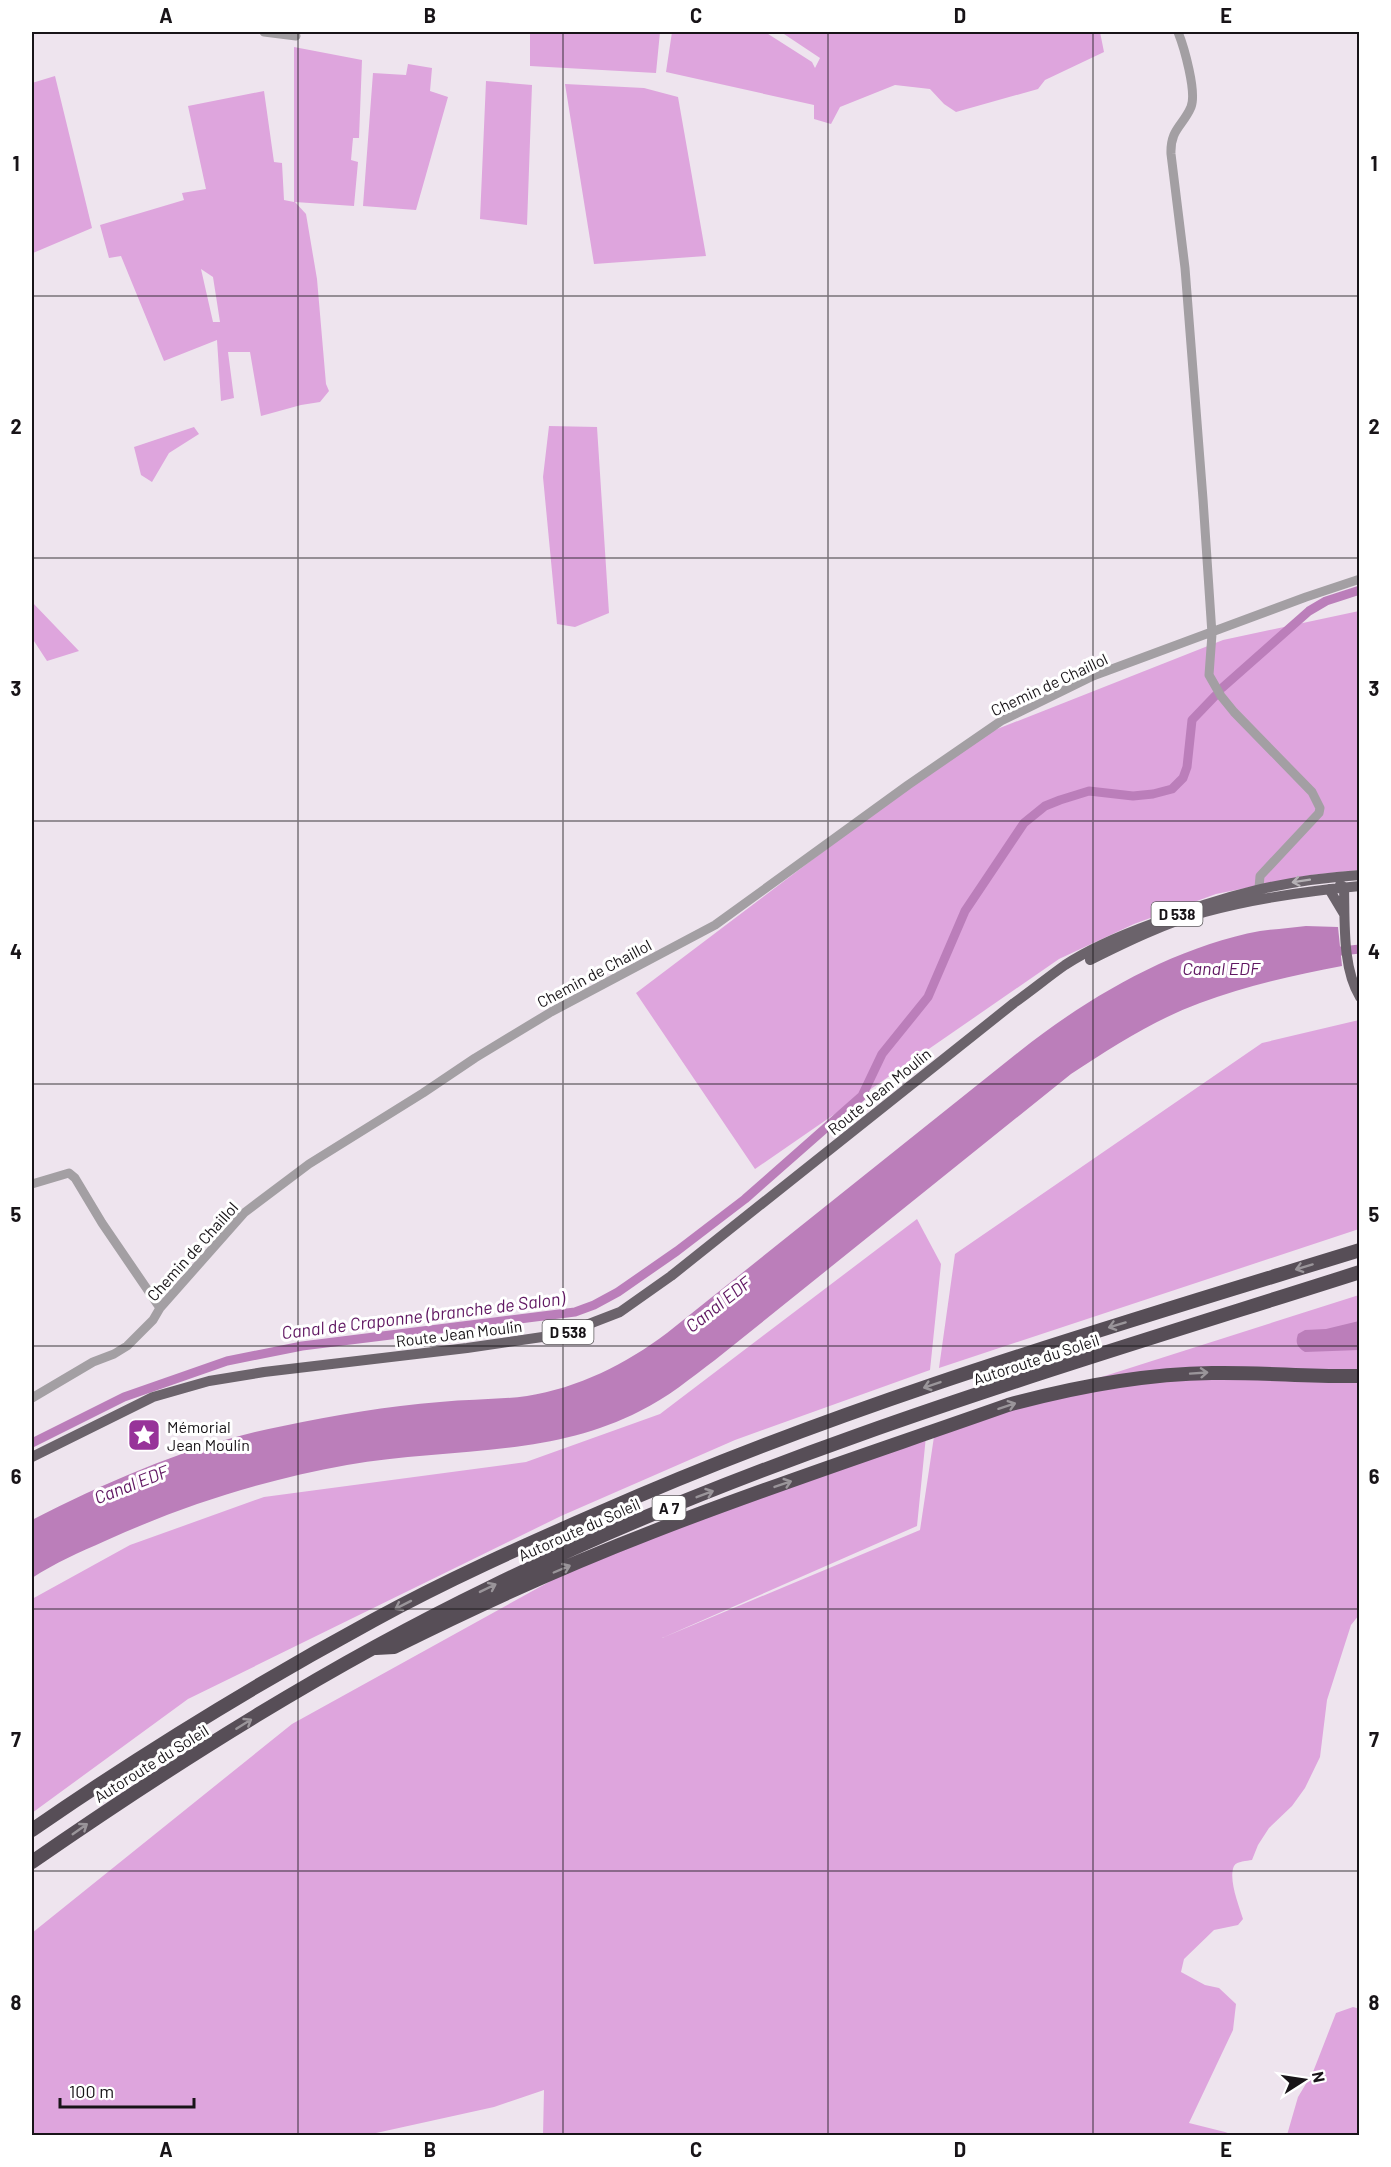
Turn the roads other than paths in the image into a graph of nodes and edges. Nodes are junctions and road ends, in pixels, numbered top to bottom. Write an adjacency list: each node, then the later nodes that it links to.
1 (264, 32): 3 (street)
2 (1178, 32): 5 (street)
3 (296, 36)
4 (1359, 579): 5 (street, Chemin de Chaillol)
5 (1212, 633): 10 (street); 16 (street, Chemin de Chaillol)
6 (1359, 877): 7 (main road, Route Jean Moulin / D 538); 8 (main road, D 538)
7 (1324, 878): 8 (main road); 10 (main road, Route Jean Moulin / D 538, one-way to 10)
8 (1337, 886): 9 (main road, D 538); 10 (main road, Route Jean Moulin / D 538); 11 (main road)
9 (1359, 886)
10 (1263, 893): 12 (main road, Route Jean Moulin / D 538); 12 (main road, Route Jean Moulin / D 538)
11 (1359, 997)
12 (1014, 1003): 19 (main road, Route Jean Moulin / D 538)
13 (32, 1184): 16 (street)
14 (1359, 1250): 21 (highway, Autoroute du Soleil / A 7, one-way to 21)
15 (1359, 1272): 20 (highway, Autoroute du Soleil / A 7, one-way to 15)
16 (160, 1308): 18 (street, Chemin de Chaillol)
17 (1359, 1376): 20 (highway, one-way to 17)
18 (32, 1398)
19 (32, 1457)
20 (374, 1648): 22 (highway, Autoroute du Soleil / A 7, one-way to 20)
21 (32, 1830)
22 (32, 1862)

